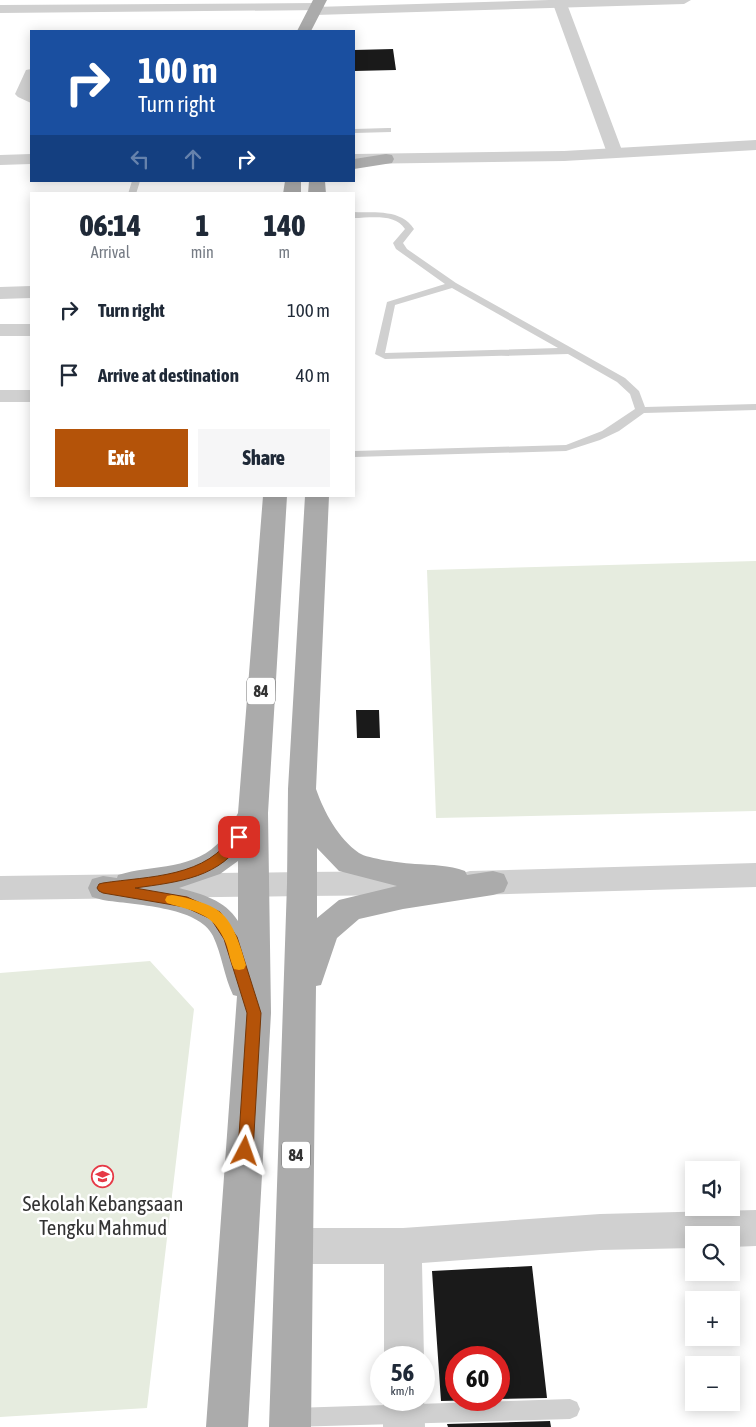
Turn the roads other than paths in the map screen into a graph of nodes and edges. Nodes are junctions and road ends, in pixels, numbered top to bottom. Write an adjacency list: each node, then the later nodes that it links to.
1 (684, 0): 3 (street)
2 (514, 3): 3 (street); 4 (street)
3 (560, 4): 15 (street)
4 (317, 6): 6 (street); 8 (main road); 9 (main road)
5 (0, 9): 6 (street)
6 (54, 9): 7 (street)
7 (49, 24)
8 (305, 30)
9 (322, 30)
10 (30, 75): 11 (street)
11 (30, 98)
12 (388, 130): 13 (lane)
13 (355, 131)
14 (756, 145): 15 (street)
15 (616, 154): 18 (street)
16 (355, 158): 18 (street)
17 (30, 159): 19 (street)
18 (386, 159): 20 (main road)
19 (0, 160)
20 (355, 164)
21 (355, 215): 22 (lane)
22 (454, 285): 27 (lane); 27 (lane)
23 (30, 292): 24 (street)
24 (0, 293)
25 (0, 330): 26 (street)
26 (30, 330)
27 (571, 351): 31 (lane)
28 (0, 396): 29 (street)
29 (30, 396)
30 (756, 407): 31 (lane)
31 (641, 410): 32 (lane)
32 (355, 454)
33 (275, 497): 36 (main road, 84)
34 (317, 497): 35 (main road, 84)
35 (302, 789): 38 (main road); 39 (main road, 84)
36 (253, 813): 40 (main road, 84); 42 (main road)
37 (756, 874): 38 (street)
38 (493, 883): 39 (street); 43 (main road)
39 (302, 884): 40 (street); 43 (main road, 84)
40 (252, 886): 42 (street); 44 (main road, 84)
41 (0, 888): 42 (street)
42 (103, 888): 44 (main road)
43 (300, 1004): 46 (main road, 84)
44 (254, 1013): 52 (main road, 84)
45 (756, 1228): 47 (street)
46 (294, 1246): 47 (street); 51 (main road, 84)
47 (403, 1246): 48 (street)
48 (404, 1346)
49 (570, 1408): 50 (lane)
50 (404, 1414): 51 (lane)
51 (290, 1422)
52 (228, 1427)

